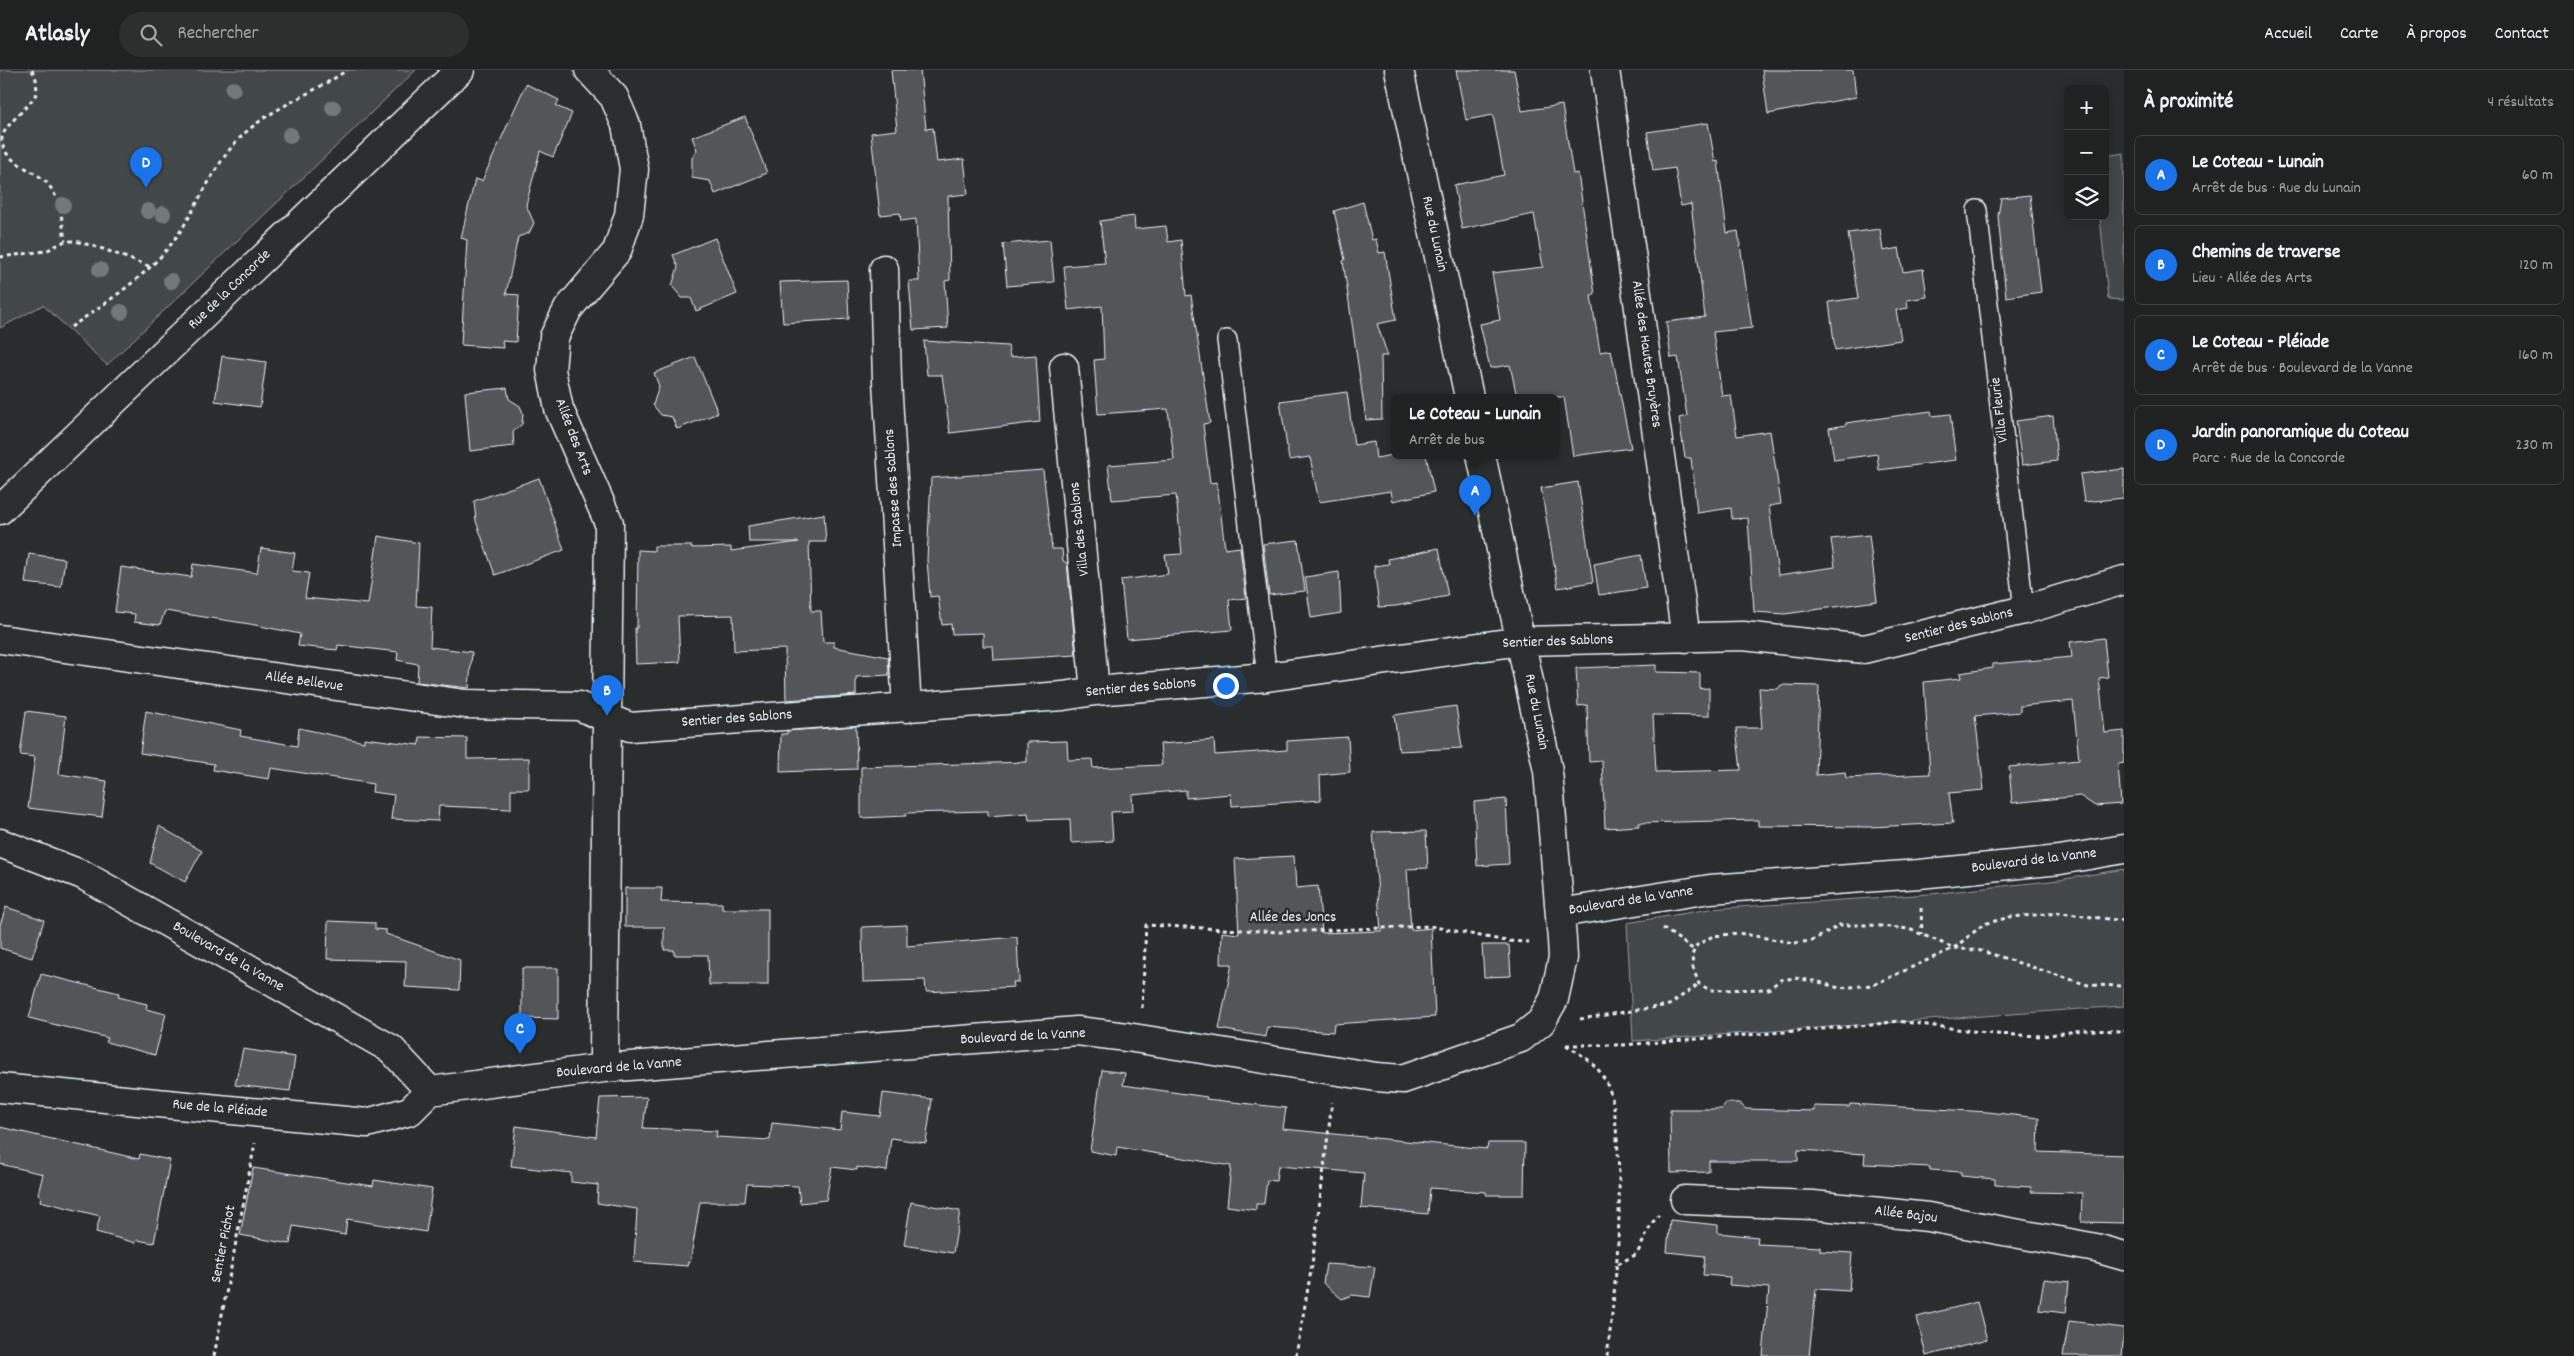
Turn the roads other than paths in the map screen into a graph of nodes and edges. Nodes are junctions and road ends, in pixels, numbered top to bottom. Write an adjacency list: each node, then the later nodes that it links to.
1 (460, 70): 11 (street, Rue de la Concorde)
2 (589, 70): 20 (street, Allée des Arts)
3 (1399, 70): 9 (street, Rue du Lunain)
4 (1606, 70): 14 (street, Allée des Hautes Bruyères)
5 (1977, 210): 13 (lane, Villa Fleurie)
6 (884, 268): 19 (street, Impasse des Sablons)
7 (1227, 340): 17 (lane)
8 (1064, 367): 18 (street, Villa des Sablons)
9 (1468, 394)
10 (1482, 459): 16 (street, Rue du Lunain)
11 (0, 510)
12 (2124, 580): 13 (street, Sentier des Sablons)
13 (2024, 610): 14 (street, Sentier des Sablons)
14 (1686, 638): 16 (street, Sentier des Sablons)
15 (0, 639): 20 (street, Allée Bellevue)
16 (1521, 641): 17 (street, Sentier des Sablons); 23 (street, Rue du Lunain)
17 (1267, 677): 18 (street, Sentier des Sablons)
18 (1096, 691): 19 (street, Sentier des Sablons)
19 (907, 708): 20 (street, Sentier des Sablons)
20 (608, 718): 24 (street)
21 (0, 843): 26 (street, Boulevard de la Vanne)
22 (2124, 849): 23 (street, Boulevard de la Vanne)
23 (1560, 913): 26 (street, Boulevard de la Vanne)
24 (604, 1057)
25 (0, 1088): 26 (street, Rue de la Pléiade)
26 (430, 1091)
27 (1685, 1200): 28 (street, Allée Bajou)
28 (2124, 1256)

